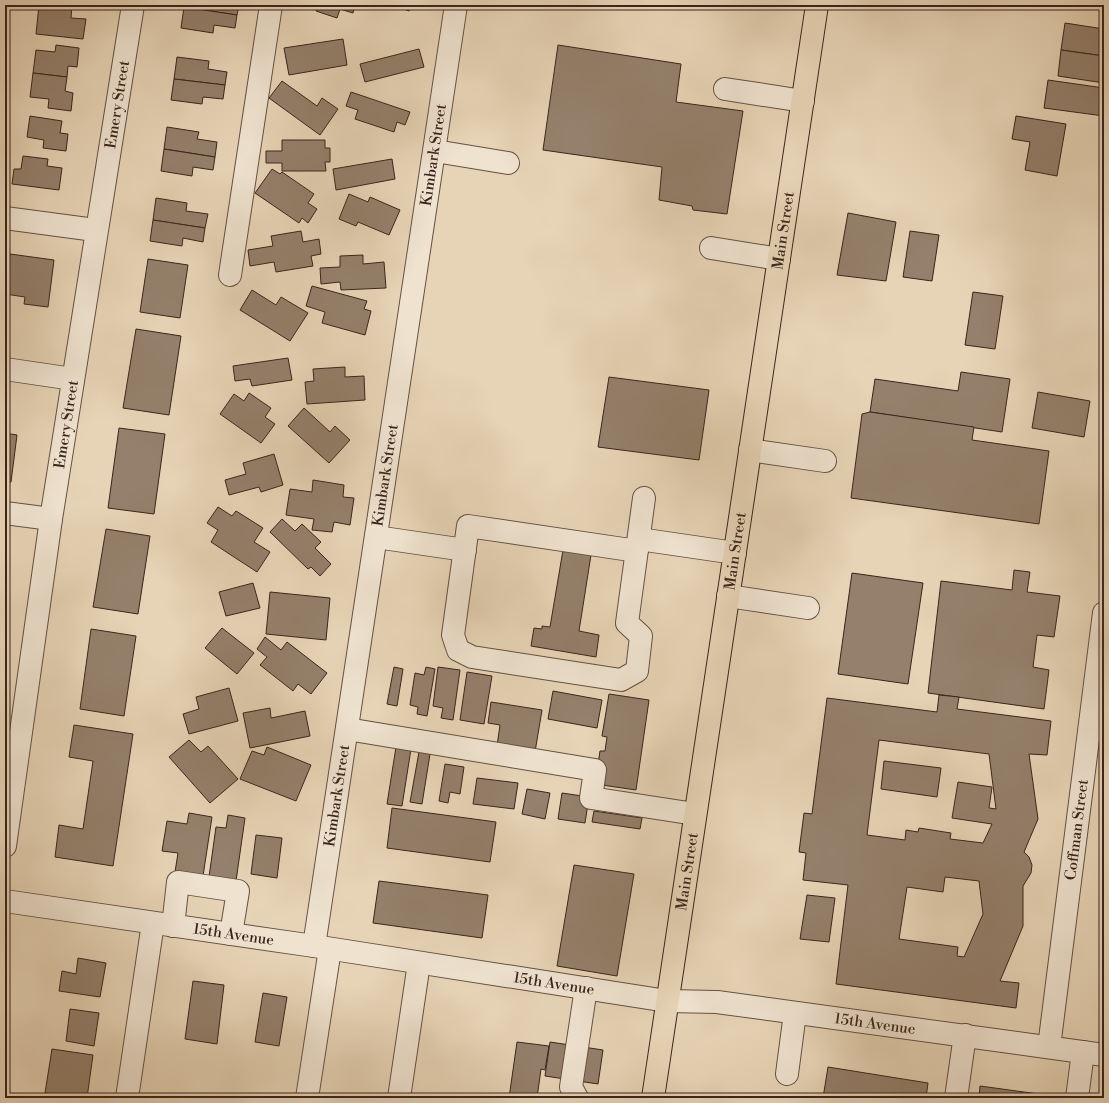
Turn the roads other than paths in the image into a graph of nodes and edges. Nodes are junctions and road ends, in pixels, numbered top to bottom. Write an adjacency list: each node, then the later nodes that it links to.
1 (133, 5): 10 (street, Emery Street)
2 (271, 5): 13 (street)
3 (456, 5): 7 (street, Kimbark Street)
4 (817, 5): 6 (highway, Main Street)
5 (725, 89): 6 (street)
6 (803, 101): 12 (highway, Main Street)
7 (435, 151): 8 (street); 21 (street, Kimbark Street)
8 (508, 163)
9 (5, 218): 10 (street)
10 (96, 230): 15 (street, Emery Street)
11 (711, 248): 12 (street)
12 (779, 258): 16 (highway, Main Street)
13 (230, 274)
14 (5, 369): 15 (street)
15 (73, 379): 20 (street, Emery Street)
16 (750, 450): 17 (street); 24 (highway, Main Street)
17 (825, 460)
18 (644, 498): 22 (street)
19 (5, 513): 20 (street)
20 (51, 519): 29 (street, Emery Street)
21 (376, 537): 23 (street); 28 (street, Kimbark Street)
22 (638, 545): 23 (street); 23 (street); 24 (street)
23 (465, 550)
24 (735, 553): 25 (highway, Main Street)
25 (728, 596): 26 (street); 30 (highway, Main Street)
26 (808, 608)
27 (1104, 613): 41 (street, Coffman Street)
28 (347, 729): 30 (street); 35 (street, Kimbark Street)
29 (10, 776): 31 (street, Emery Street)
30 (695, 814): 38 (highway, Main Street)
31 (5, 846)
32 (5, 901): 33 (street, 15th Avenue)
33 (163, 924): 34 (street, 15th Avenue); 34 (street); 44 (street)
34 (231, 934): 35 (street, 15th Avenue)
35 (322, 947): 36 (street, 15th Avenue); 45 (street, Kimbark Street)
36 (419, 963): 37 (street, 15th Avenue); 46 (street)
37 (586, 988): 38 (street, 15th Avenue); 47 (street)
38 (667, 1001): 39 (street, 15th Avenue); 48 (highway, Main Street)
39 (795, 1013): 40 (street, 15th Avenue); 43 (street)
40 (965, 1035): 41 (street, 15th Avenue); 49 (street)
41 (1049, 1047): 42 (street, 15th Avenue)
42 (1094, 1053): 50 (street)
43 (787, 1074)
44 (127, 1098)
45 (307, 1098)
46 (399, 1098)
47 (577, 1098)
48 (653, 1098)
49 (956, 1098)
50 (1077, 1098)

